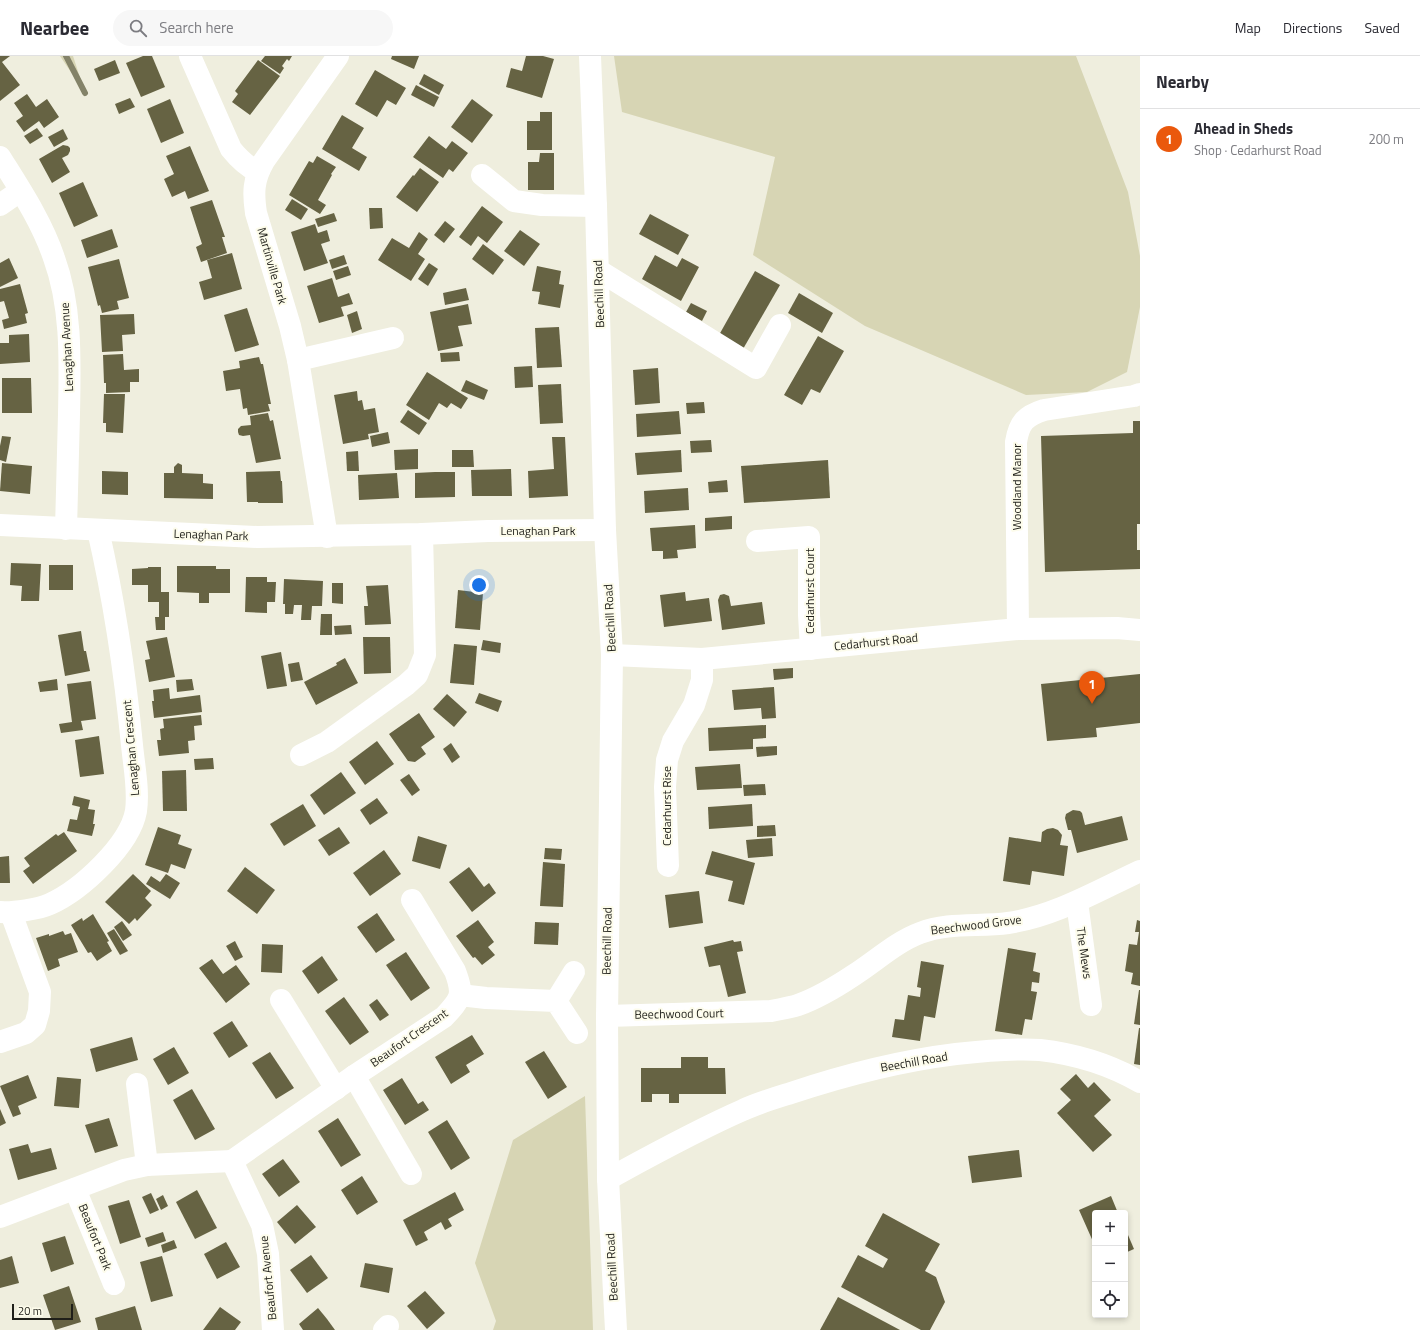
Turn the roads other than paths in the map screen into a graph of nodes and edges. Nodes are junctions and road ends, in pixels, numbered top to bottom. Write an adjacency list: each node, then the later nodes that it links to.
1 (190, 56): 5 (street)
2 (338, 56): 5 (street, Martinville Park)
3 (590, 56): 9 (street, Beechill Road)
4 (0, 157): 7 (street, Lenaghan Avenue)
5 (258, 172): 13 (street, Martinville Park)
6 (482, 175): 9 (street)
7 (20, 191): 8 (street); 16 (street, Lenaghan Avenue)
8 (0, 205)
9 (596, 206): 10 (street, Beechill Road)
10 (598, 270): 11 (street); 18 (street, Beechill Road)
11 (780, 325)
12 (393, 338): 13 (street)
13 (298, 360): 20 (street, Martinville Park)
14 (1140, 394): 22 (street, Woodland Manor)
15 (0, 525): 16 (street, Lenaghan Park)
16 (66, 529): 17 (street, Lenaghan Park)
17 (98, 530): 20 (street, Lenaghan Park); 32 (street, Lenaghan Crescent)
18 (606, 530): 19 (street, Lenaghan Park); 25 (street, Beechill Road)
19 (422, 534): 20 (street, Lenaghan Park); 27 (street)
20 (328, 536)
21 (757, 541): 24 (street, Cedarhurst Court)
22 (1018, 629): 23 (street, Cedarhurst Road); 24 (street, Cedarhurst Road)
23 (1140, 630)
24 (811, 649): 26 (street, Cedarhurst Road)
25 (612, 655): 26 (street, Cedarhurst Road); 39 (street, Beechill Road)
26 (702, 659): 28 (street, Cedarhurst Rise)
27 (301, 755)
28 (668, 866)
29 (1140, 871): 31 (street, Beechwood Grove)
30 (412, 900): 34 (street)
31 (1077, 902): 37 (street, The Mews); 38 (street, Beechwood Grove)
32 (6, 912): 41 (street)
33 (574, 972): 36 (street)
34 (460, 996): 36 (street); 42 (street, Beaufort Crescent)
35 (281, 1000): 45 (street)
36 (556, 1001): 40 (street)
37 (1091, 1004)
38 (752, 1012): 39 (street, Beechwood Court)
39 (607, 1016): 49 (street, Beechill Road)
40 (577, 1033)
41 (0, 1042)
42 (354, 1076): 45 (street, Beaufort Crescent); 48 (street)
43 (1140, 1082): 49 (street, Beechill Road)
44 (137, 1084): 47 (street)
45 (336, 1089): 46 (street, Beaufort Crescent)
46 (232, 1161): 47 (street, Beaufort Park); 53 (street, Beaufort Avenue)
47 (147, 1165): 50 (street, Beaufort Park)
48 (411, 1174)
49 (608, 1179): 54 (street, Beechill Road)
50 (75, 1189): 51 (street, Beaufort Park); 52 (street, Beaufort Park)
51 (0, 1217)
52 (114, 1284)
53 (273, 1330)
54 (616, 1330)

